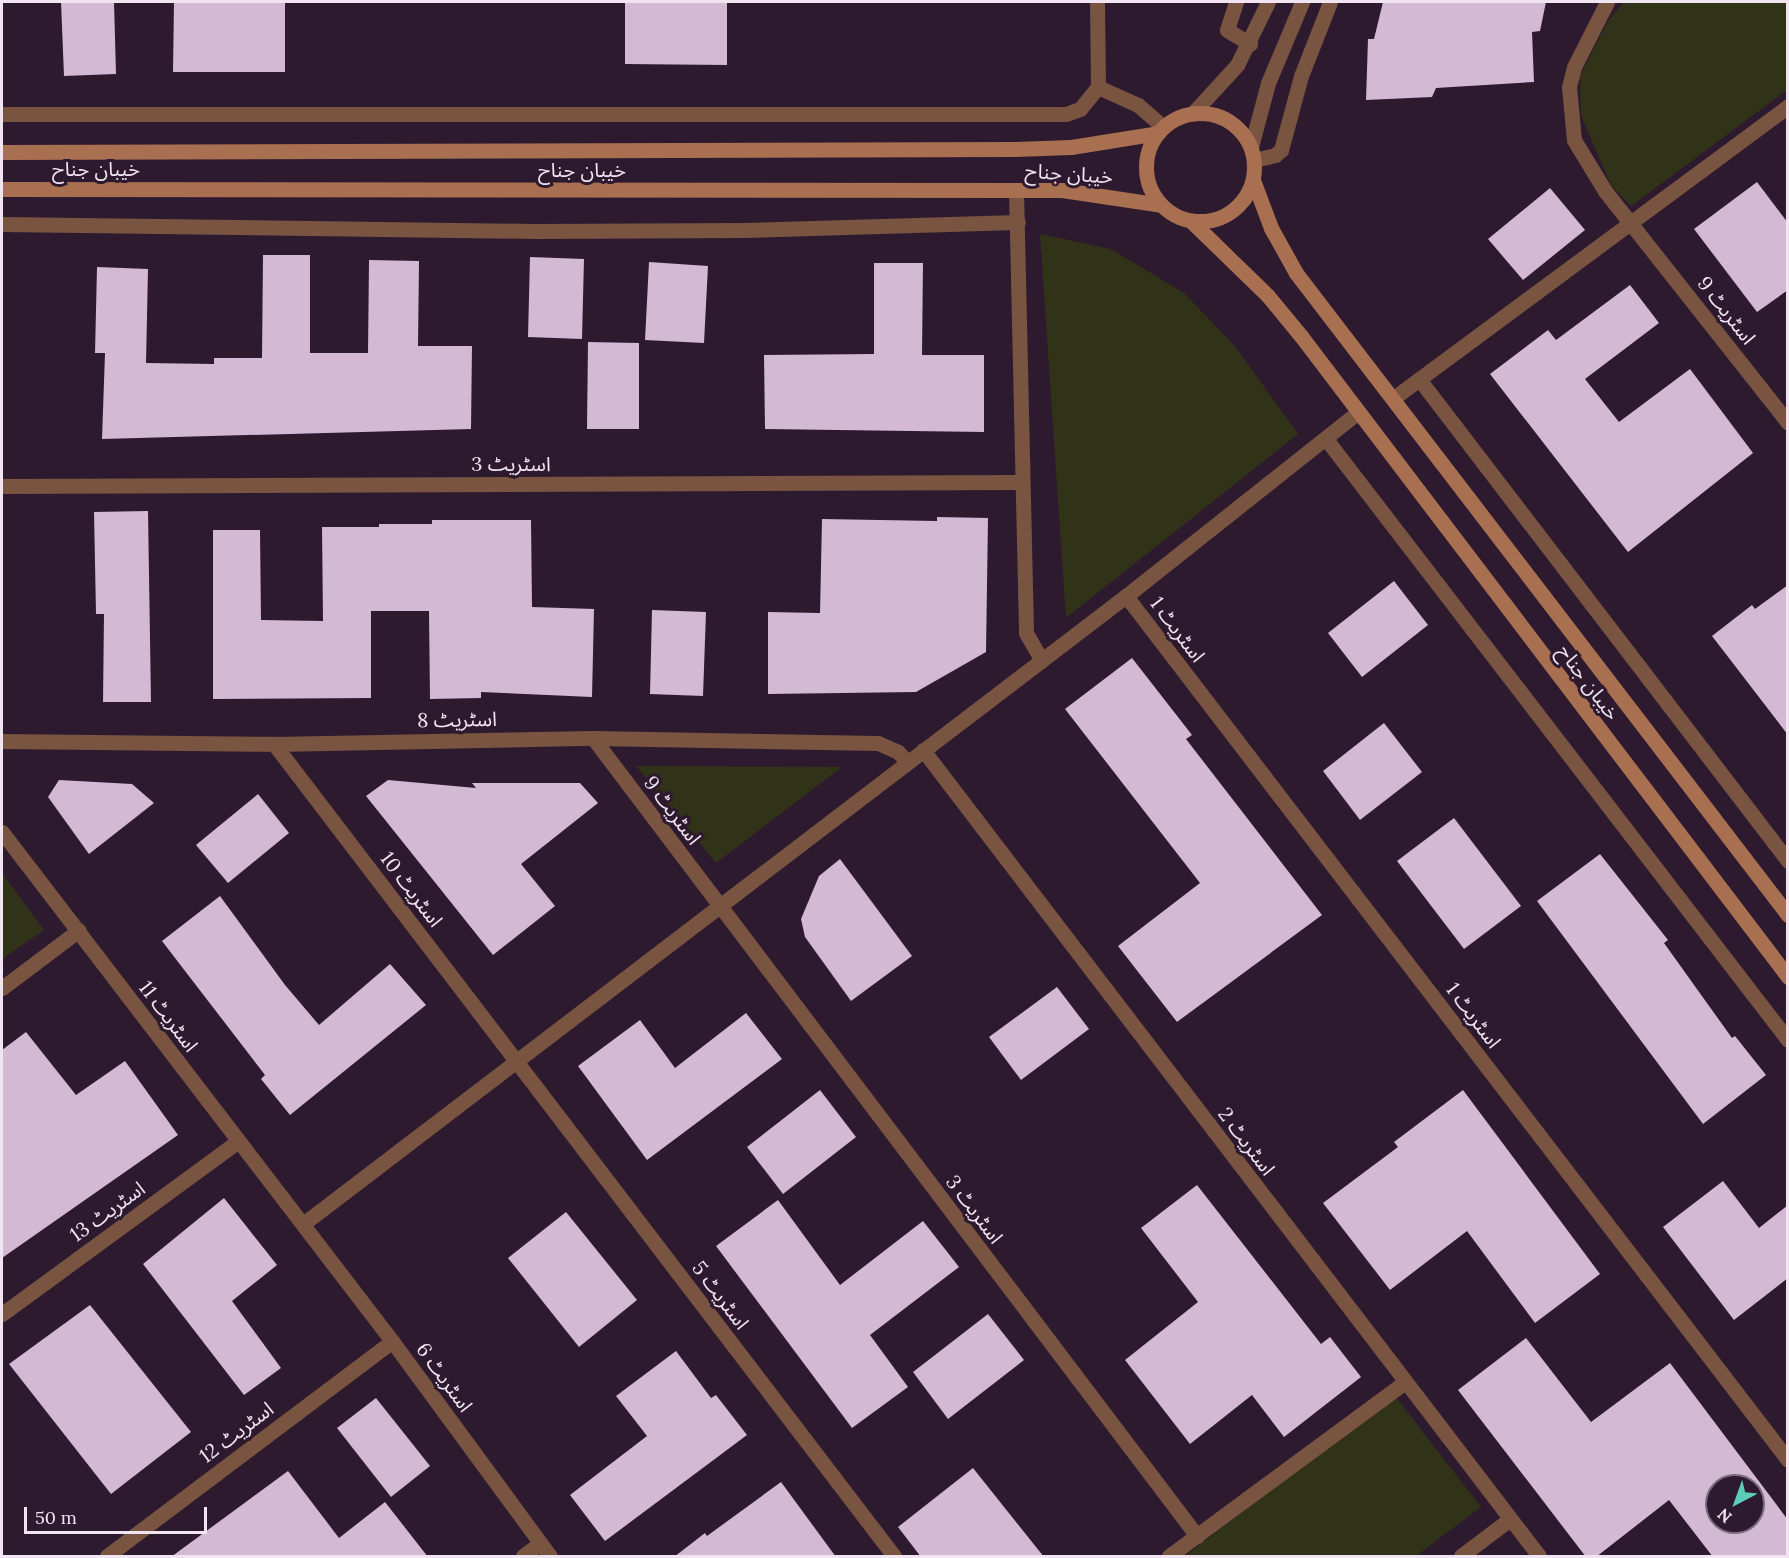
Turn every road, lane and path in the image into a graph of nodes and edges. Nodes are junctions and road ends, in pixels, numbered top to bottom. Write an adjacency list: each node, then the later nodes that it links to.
1 (1097, 2): 8 (street)
2 (1236, 2): 7 (street)
3 (1268, 2): 7 (street)
4 (1302, 2): 14 (street)
5 (1330, 2): 14 (street)
6 (1607, 2): 22 (street)
7 (1250, 44): 11 (street)
8 (1098, 87): 10 (street); 12 (street)
9 (1788, 105): 22 (street)
10 (2, 114)
11 (1192, 114): 12 (main road); 14 (main road)
12 (1160, 130): 13 (main road, خیبان جناح); 18 (main road)
13 (2, 152)
14 (1252, 153): 15 (main road)
15 (1253, 180): 19 (main road); 24 (main road, خیبان جناح)
16 (2, 189): 17 (main road, خیبان جناح)
17 (1016, 190): 18 (main road, خیبان جناح); 20 (street)
18 (1161, 205): 19 (main road)
19 (1191, 221): 25 (main road, خیبان جناح)
20 (1018, 222): 21 (street); 28 (street)
21 (2, 224)
22 (1633, 224): 23 (street); 26 (street, اسٹریٹ 9)
23 (1419, 380): 24 (street); 38 (street)
24 (1395, 397): 40 (main road, خیبان جناح)
25 (1358, 412): 27 (street); 42 (main road, خیبان جناح)
26 (1788, 423)
27 (1326, 439): 30 (street); 44 (street)
28 (1020, 482): 29 (street, اسٹریٹ 3); 31 (street)
29 (2, 486)
30 (1126, 596): 31 (street); 51 (street, اسٹریٹ 1)
31 (1041, 659): 35 (street)
32 (592, 738): 34 (street, اسٹریٹ 8); 36 (street, اسٹریٹ 8); 39 (street, اسٹریٹ 9)
33 (2, 741): 34 (street, اسٹریٹ 8)
34 (274, 744): 45 (street, اسٹریٹ 10)
35 (923, 750): 36 (street); 50 (street, اسٹریٹ 2)
36 (907, 761): 39 (street)
37 (2, 832): 41 (street, اسٹریٹ 11)
38 (1788, 861)
39 (720, 908): 45 (street); 53 (street, اسٹریٹ 3)
40 (1788, 915)
41 (79, 930): 43 (street); 46 (street, اسٹریٹ 11)
42 (1788, 977)
43 (2, 988)
44 (1788, 1040)
45 (516, 1060): 47 (street); 58 (street, اسٹریٹ 5)
46 (237, 1142): 47 (street, اسٹریٹ 11); 48 (street, اسٹریٹ 13)
47 (303, 1224): 49 (street, اسٹریٹ 6)
48 (2, 1314)
49 (392, 1341): 54 (street, اسٹریٹ 6); 55 (street, اسٹریٹ 12)
50 (1405, 1382): 52 (street, اسٹریٹ 2); 53 (street)
51 (1788, 1460)
52 (1510, 1519): 60 (street); 61 (street, اسٹریٹ 2)
53 (1197, 1536): 59 (street)
54 (540, 1543): 56 (street); 57 (street, اسٹریٹ 6)
55 (106, 1557)
56 (523, 1557)
57 (550, 1557)
58 (894, 1557)
59 (1169, 1557)
60 (1461, 1557)
61 (1539, 1557)

